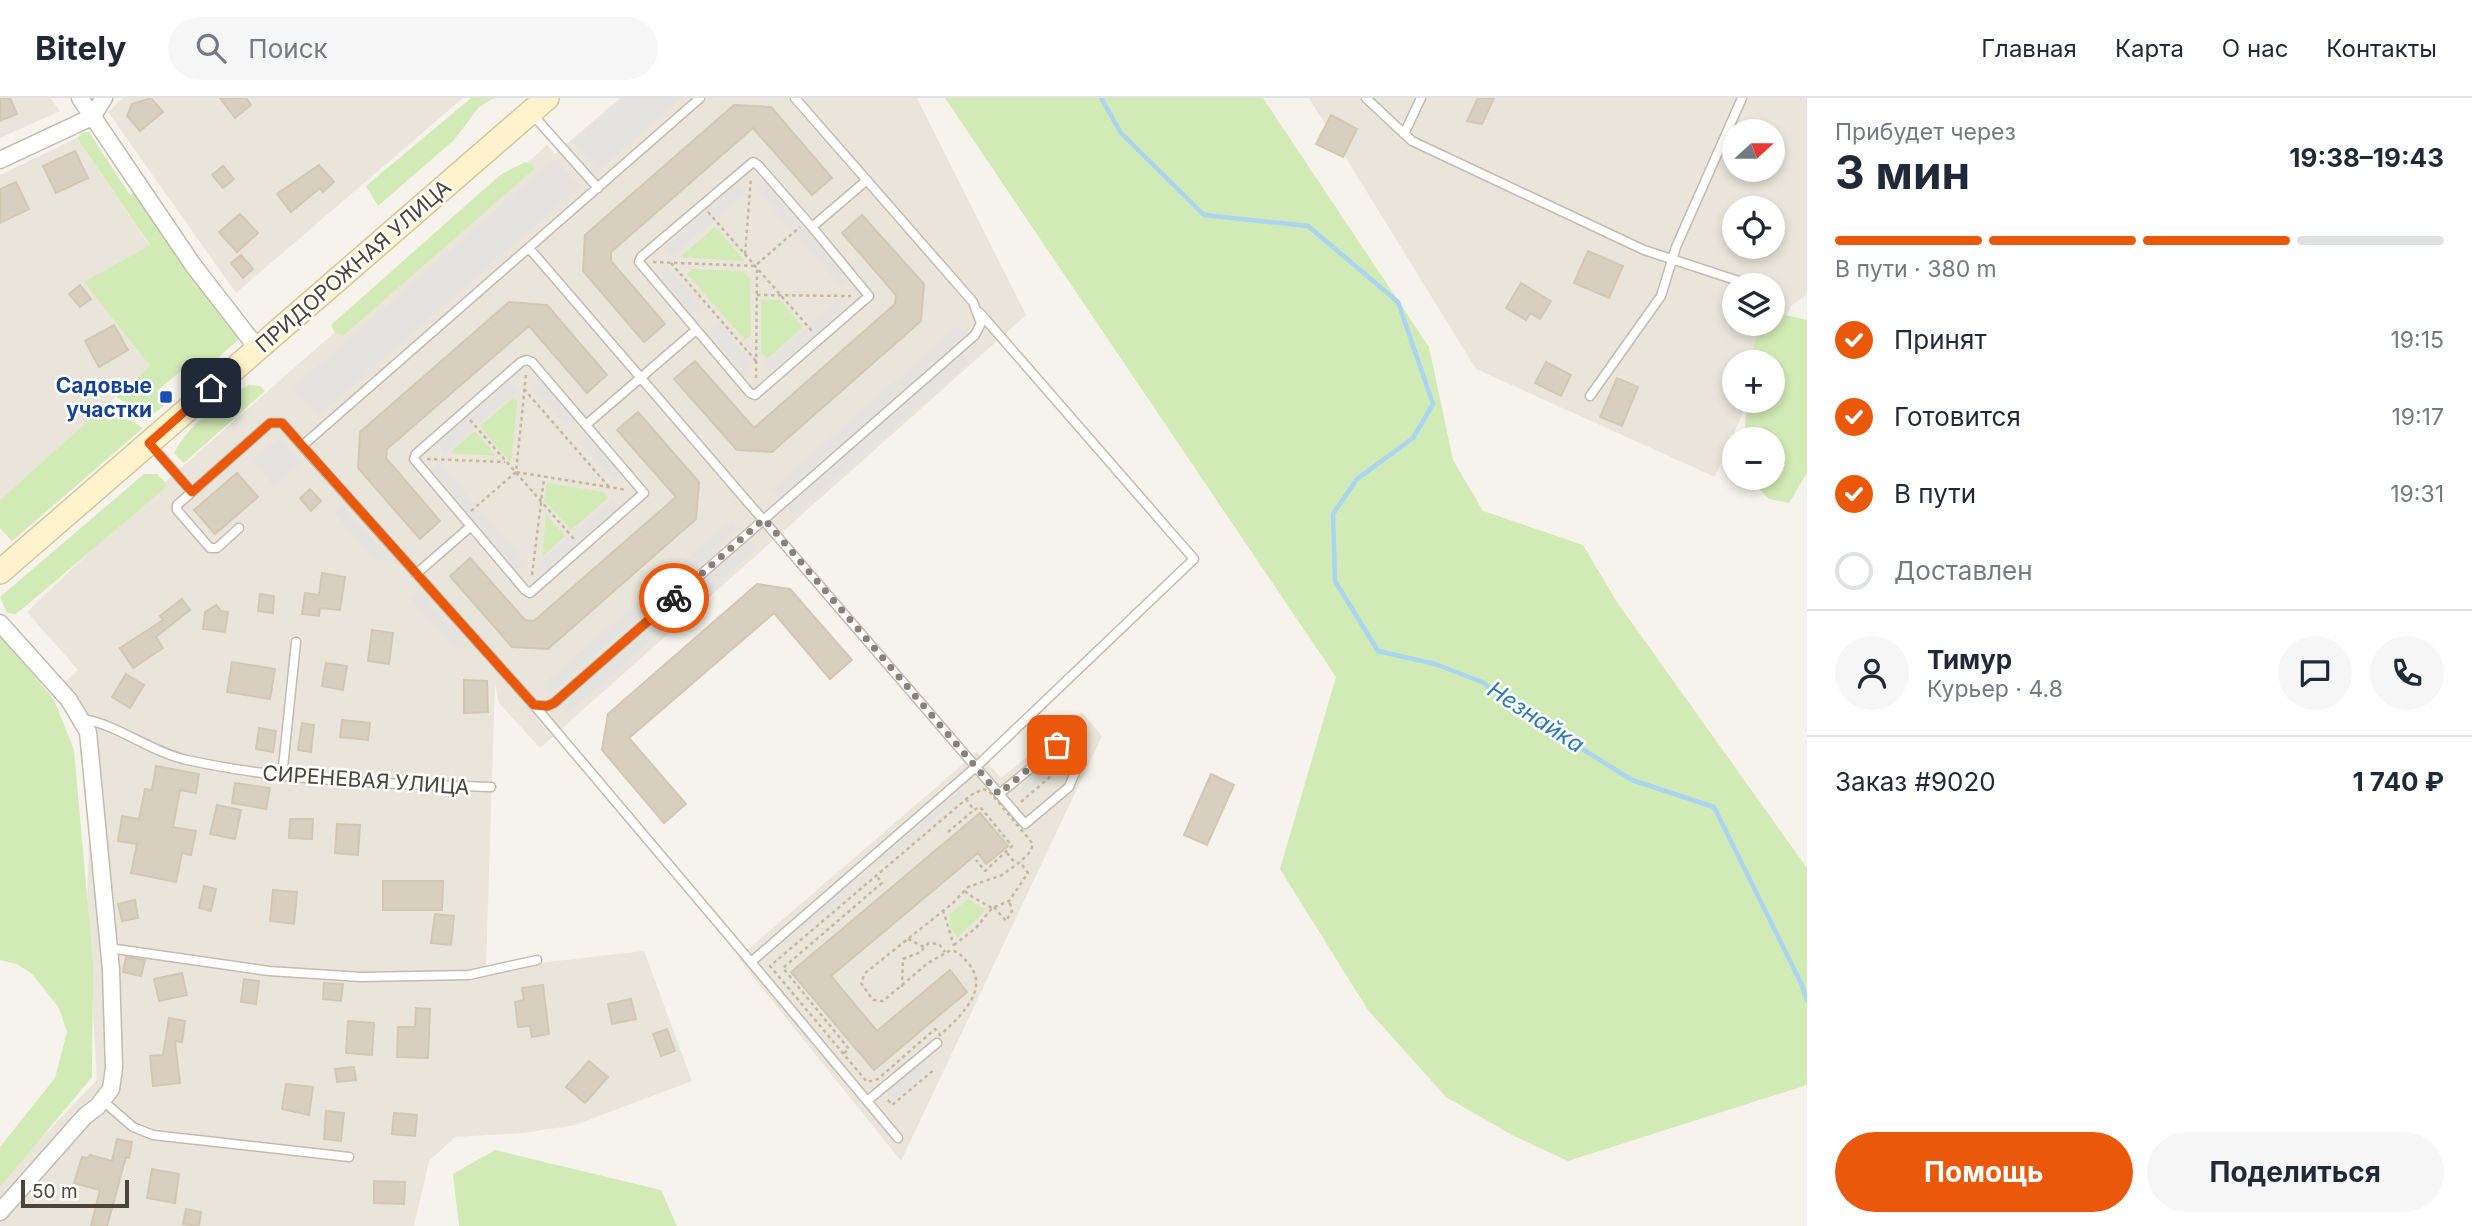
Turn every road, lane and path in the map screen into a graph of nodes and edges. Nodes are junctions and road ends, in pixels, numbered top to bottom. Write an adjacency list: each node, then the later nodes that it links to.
1 (80, 98): 9 (street)
2 (104, 98): 9 (street)
3 (700, 98): 14 (lane)
4 (795, 98): 13 (lane)
5 (1367, 98): 10 (lane)
6 (1421, 98): 10 (lane)
7 (1742, 98): 19 (lane)
8 (542, 102): 14 (lane); 30 (main road, ПРИДОРОЖНАЯ УЛИЦА)
9 (92, 117): 11 (street); 30 (street)
10 (1404, 134): 19 (lane)
11 (0, 160)
12 (753, 163): 15 (lane); 16 (lane); 18 (path)
13 (867, 180): 16 (lane); 27 (lane)
14 (598, 188): 17 (lane)
15 (702, 204): 18 (path); 20 (lane)
16 (809, 224): 22 (path); 26 (lane)
17 (529, 248): 33 (lane); 40 (lane)
18 (745, 254): 22 (path)
19 (1671, 261): 23 (lane); 36 (lane)
20 (639, 262): 21 (path); 28 (lane)
21 (671, 263): 22 (path); 32 (path)
22 (756, 266): 24 (path); 25 (path)
23 (1722, 276)
24 (757, 295): 25 (path); 32 (path)
25 (781, 295): 26 (path); 29 (path)
26 (869, 296): 29 (lane)
27 (978, 310): 50 (lane); 62 (lane)
28 (695, 330): 33 (lane); 35 (lane)
29 (821, 341): 35 (lane)
30 (258, 349): 39 (main road, ПРИДОРОЖНАЯ УЛИЦА)
31 (527, 360): 34 (path); 37 (lane); 38 (lane)
32 (756, 360): 35 (path)
33 (641, 377): 38 (lane); 50 (lane)
34 (524, 389): 43 (path); 45 (path)
35 (755, 395)
36 (1590, 396)
37 (464, 412): 41 (lane); 42 (path)
38 (587, 424): 47 (lane)
39 (149, 443): 46 (lane); 54 (main road, ПРИДОРОЖНАЯ УЛИЦА)
40 (302, 446): 46 (lane); 55 (lane)
41 (414, 459): 42 (path); 49 (lane)
42 (507, 462): 43 (path)
43 (516, 472): 44 (path); 48 (path); 49 (path)
44 (544, 477): 45 (path); 48 (path)
45 (610, 488): 47 (path)
46 (192, 492): 52 (lane)
47 (644, 493): 53 (lane)
48 (541, 501): 53 (path); 56 (path)
49 (463, 519): 51 (lane)
50 (764, 519): 59 (lane); 62 (lane)
51 (470, 527): 55 (lane); 56 (lane)
52 (239, 528)
53 (582, 549): 56 (lane)
54 (0, 572)
55 (416, 574): 59 (lane)
56 (530, 593)
57 (0, 623): 60 (street, СИРЕНЕВАЯ УЛИЦА)
58 (296, 642): 63 (lane)
59 (534, 705): 85 (lane)
60 (83, 719): 63 (lane, СИРЕНЕВАЯ УЛИЦА); 81 (street)
61 (1073, 758): 68 (path)
62 (977, 766): 65 (lane); 85 (lane)
63 (282, 777): 64 (lane, СИРЕНЕВАЯ УЛИЦА)
64 (491, 787)
65 (999, 794): 68 (lane); 68 (lane)
66 (966, 799): 67 (path); 68 (path); 73 (path)
67 (974, 810): 69 (path); 70 (path)
68 (1010, 811): 72 (path)
69 (948, 832)
70 (1007, 853): 71 (path); 72 (path)
71 (976, 860)
72 (1018, 864): 74 (path); 75 (path)
73 (876, 875): 88 (path); 88 (path)
74 (965, 891): 76 (path); 77 (path)
75 (1009, 901): 76 (path); 76 (path)
76 (993, 908): 79 (path)
77 (943, 910): 78 (path); 79 (path)
78 (908, 939): 80 (path); 86 (path)
79 (954, 945): 82 (path)
80 (924, 947): 83 (path); 86 (path)
81 (109, 948): 84 (lane); 91 (street)
82 (954, 951): 83 (path); 88 (path)
83 (945, 952): 86 (path)
84 (537, 960)
85 (751, 962): 92 (lane)
86 (902, 987)
87 (937, 1043): 90 (lane)
88 (842, 1054)
89 (935, 1069): 90 (path)
90 (880, 1091): 92 (lane)
91 (103, 1101): 94 (lane); 95 (street)
92 (867, 1101): 93 (lane)
93 (898, 1138)
94 (349, 1157)
95 (0, 1212)

